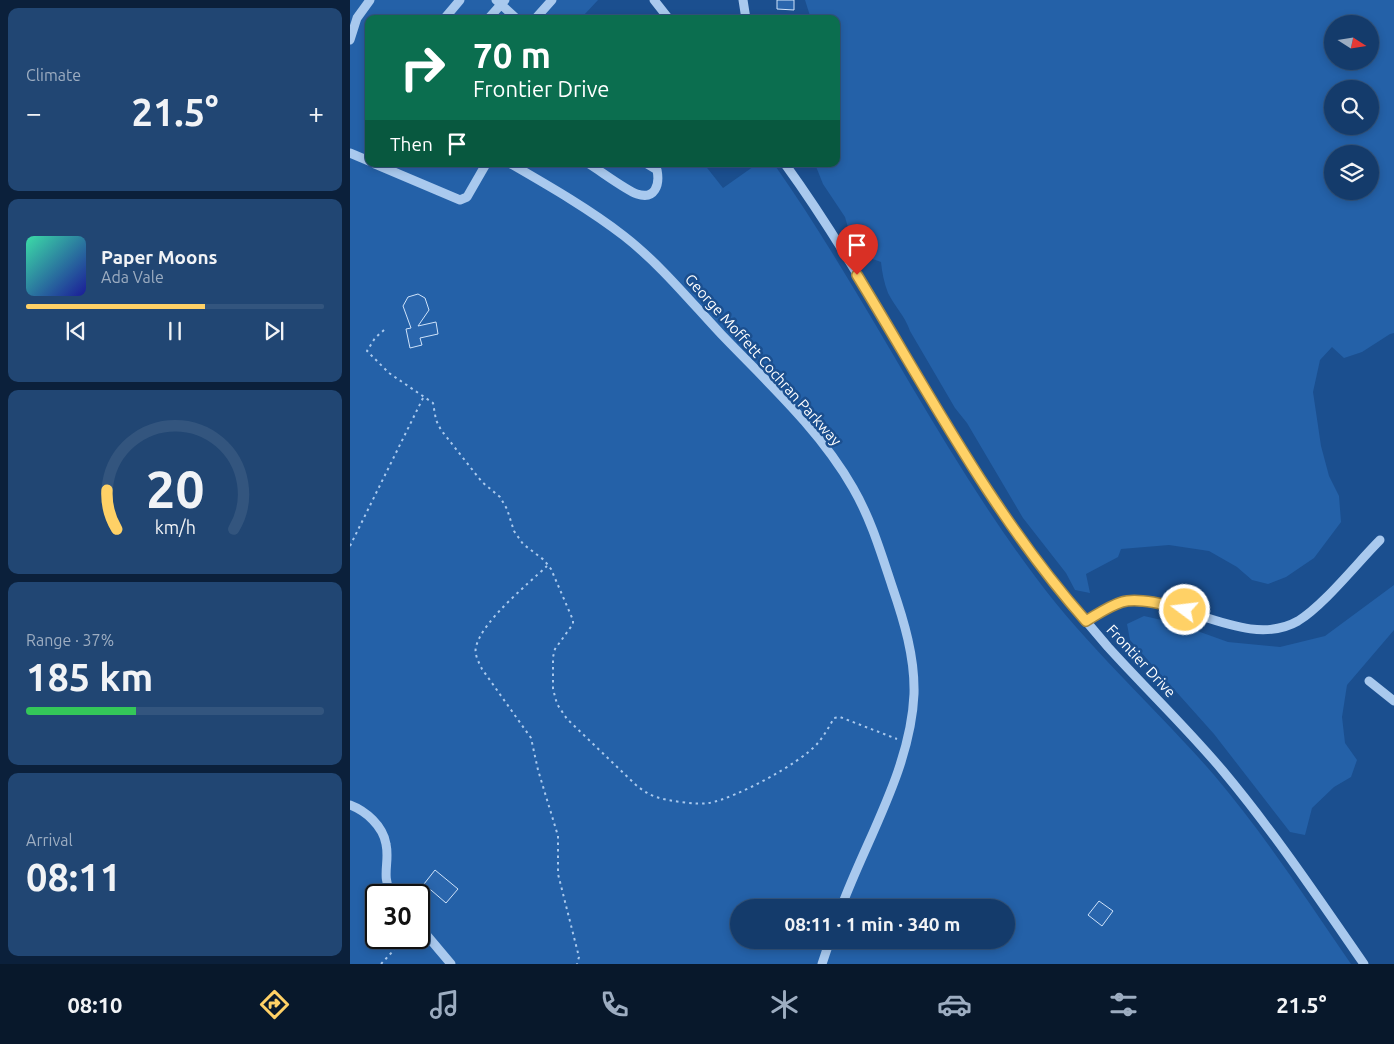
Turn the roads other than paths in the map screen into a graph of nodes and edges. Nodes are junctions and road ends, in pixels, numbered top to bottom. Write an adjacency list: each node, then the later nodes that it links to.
1 (370, 0): 13 (street)
2 (460, 0): 7 (street)
3 (552, 0): 10 (street)
4 (654, 0): 11 (street)
5 (742, 0): 12 (street)
6 (501, 1): 8 (street); 9 (street)
7 (447, 15)
8 (491, 15)
9 (513, 15)
10 (539, 15)
11 (666, 15)
12 (746, 15)
13 (350, 40)
14 (350, 153): 15 (street)
15 (365, 159)
16 (382, 167): 17 (street)
17 (484, 167)
18 (516, 167): 28 (street, George Moffett Cochran Parkway)
19 (594, 167): 20 (street)
20 (652, 167)
21 (788, 167): 23 (street, Frontier Drive)
22 (1380, 540): 23 (street)
23 (1086, 621): 33 (street, Frontier Drive)
24 (1369, 680): 25 (street)
25 (1394, 701)
26 (350, 805): 27 (street)
27 (388, 884)
28 (845, 899)
29 (430, 939): 31 (street)
30 (827, 949): 32 (street)
31 (451, 964)
32 (822, 964)
33 (1364, 964)

